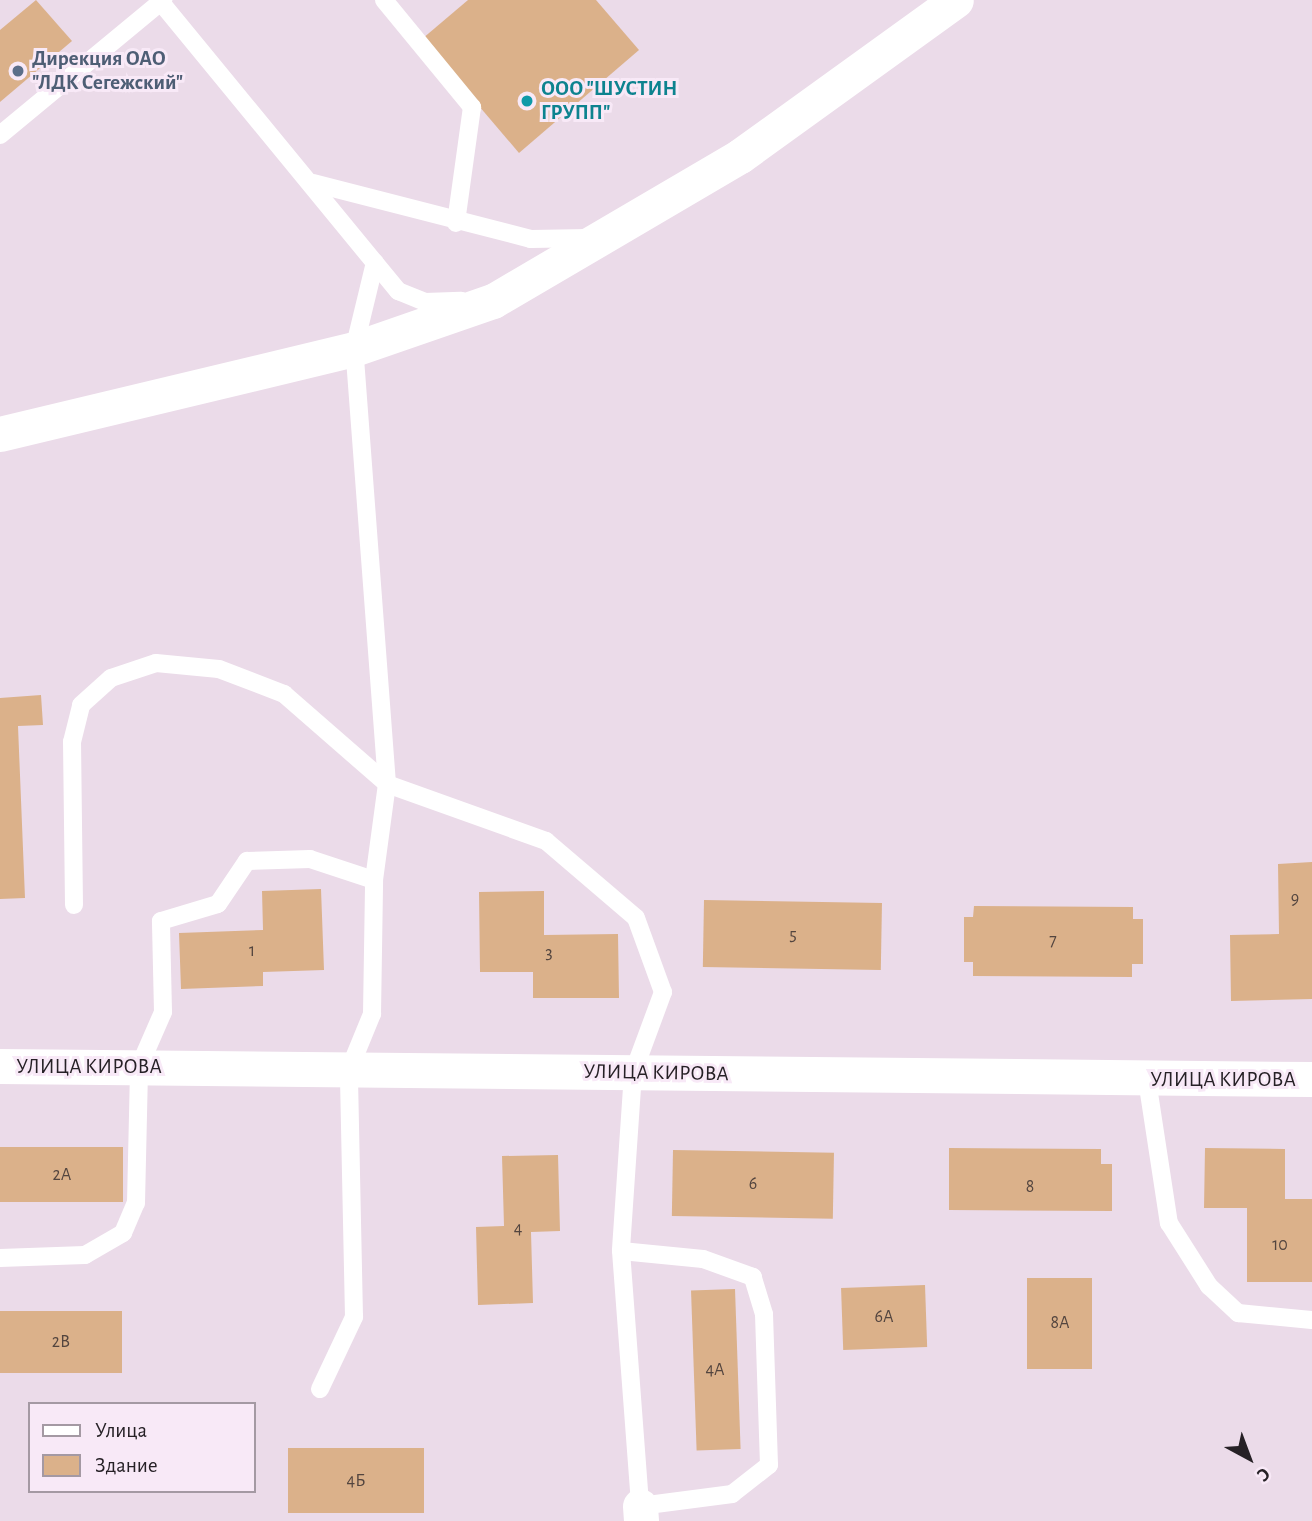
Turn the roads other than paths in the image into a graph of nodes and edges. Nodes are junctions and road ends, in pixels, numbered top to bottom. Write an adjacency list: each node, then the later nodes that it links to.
1 (384, 0): 6 (lane)
2 (956, 0): 7 (street)
3 (161, 1): 4 (lane); 5 (lane)
4 (0, 135)
5 (311, 183): 6 (lane); 8 (lane)
6 (456, 223): 7 (lane)
7 (610, 237): 9 (street)
8 (375, 262): 9 (lane); 10 (lane)
9 (493, 301): 10 (street)
10 (354, 349): 11 (street); 12 (lane)
11 (0, 435)
12 (387, 784): 13 (lane); 14 (lane); 18 (lane)
13 (374, 880): 16 (lane); 17 (lane)
14 (74, 905)
15 (0, 1066): 16 (street, УЛИЦА КИРОВА)
16 (139, 1067): 17 (street, УЛИЦА КИРОВА); 22 (lane)
17 (349, 1070): 18 (street, УЛИЦА КИРОВА); 24 (lane)
18 (633, 1073): 20 (street, УЛИЦА КИРОВА); 21 (lane)
19 (1312, 1079): 20 (street, УЛИЦА КИРОВА)
20 (1147, 1080): 23 (lane)
21 (621, 1251): 25 (lane); 25 (lane)
22 (0, 1258)
23 (1312, 1321)
24 (320, 1389)
25 (641, 1513)

